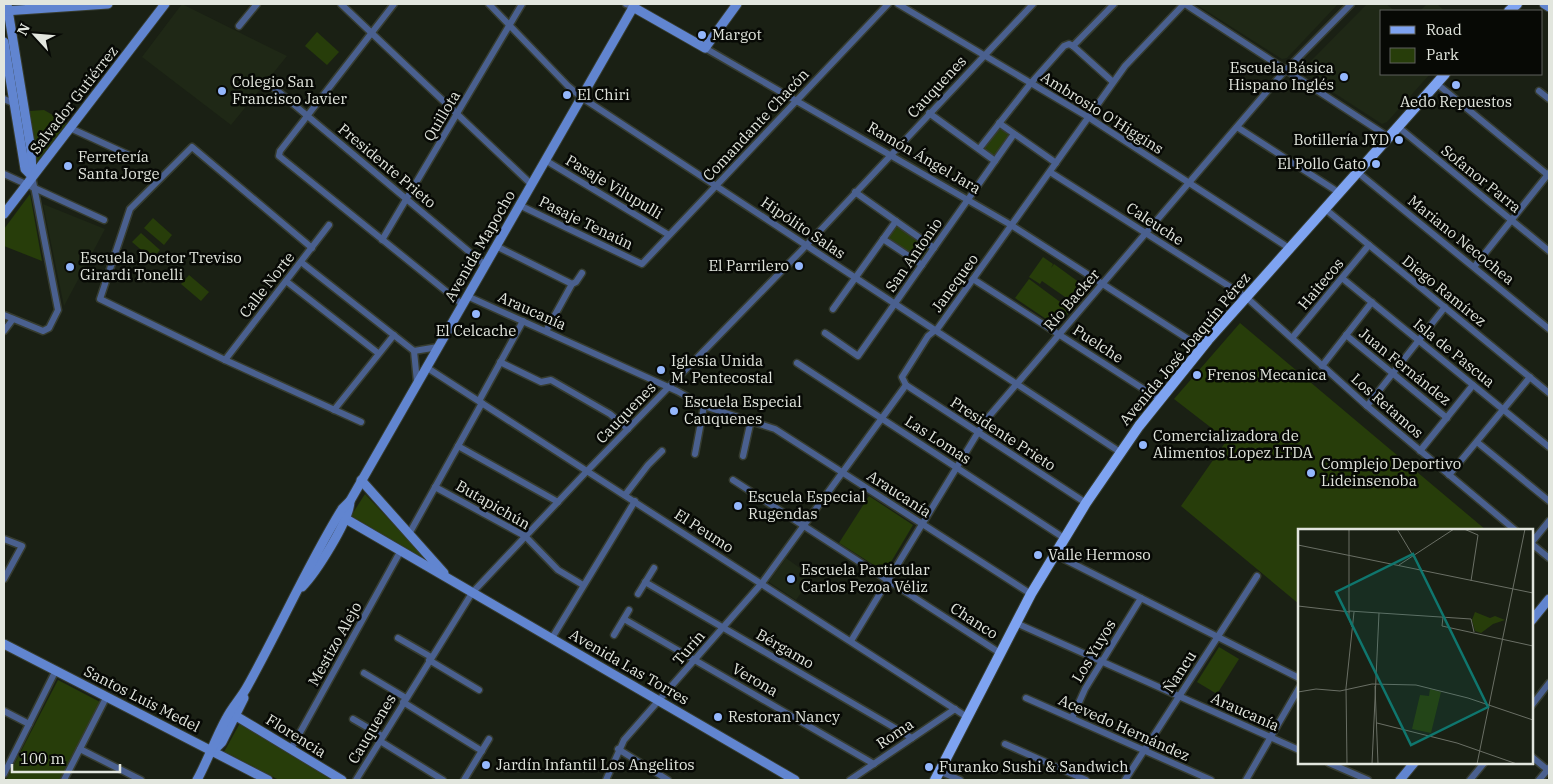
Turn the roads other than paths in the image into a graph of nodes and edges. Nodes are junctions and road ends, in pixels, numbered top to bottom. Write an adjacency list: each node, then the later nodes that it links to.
1 (97, 4): 2 (main road); 19 (main road)
2 (108, 4)
3 (165, 4): 45 (main road, Salvador Gutiérrez)
4 (257, 4): 21 (street)
5 (341, 4): 22 (street)
6 (394, 4): 22 (street)
7 (489, 4): 20 (street, Hipólito Salas)
8 (522, 4): 20 (street, Quillota)
9 (738, 4): 25 (main road)
10 (888, 4): 36 (street, Comandante Chacón)
11 (898, 4): 26 (street, Ambrosio O'Higgins)
12 (1033, 4): 26 (street, Cauquenes)
13 (1114, 4): 24 (street)
14 (1184, 4): 27 (street); 29 (street, Janequeo)
15 (1352, 4): 27 (street, Río Backer)
16 (1544, 4): 18 (main road)
17 (631, 5): 25 (main road, Ramón Ángel Jara); 34 (main road, Avenida Mapocho)
18 (1549, 7)
19 (6, 9): 58 (main road)
20 (510, 25): 34 (street, Hipólito Salas); 39 (street, Quillota)
21 (239, 26)
22 (372, 33): 39 (street); 40 (street)
23 (4, 42): 37 (main road)
24 (1073, 46): 29 (street); 31 (street)
25 (705, 48): 36 (street, Ramón Ángel Jara)
26 (985, 55): 31 (street, Ambrosio O'Higgins); 38 (street, Cauquenes)
27 (1287, 70): 44 (street, Río Backer); 47 (street)
28 (1444, 75): 30 (main road, Avenida José Joaquín Pérez)
29 (1113, 82): 41 (street, Janequeo)
30 (1436, 82): 43 (main road, Avenida José Joaquín Pérez); 57 (street)
31 (1030, 83): 41 (street, Ambrosio O'Higgins); 42 (street)
32 (273, 87): 40 (street, Presidente Prieto)
33 (1539, 91): 35 (street)
34 (581, 97): 51 (main road, Avenida Mapocho); 62 (street, Hipólito Salas)
35 (1549, 99)
36 (797, 100): 49 (street, Ramón Ángel Jara); 62 (street, Comandante Chacón)
37 (8, 101): 58 (main road)
38 (929, 113): 48 (street); 49 (street, Cauquenes)
39 (458, 114): 61 (street); 66 (street, Quillota)
40 (307, 116): 66 (street, Presidente Prieto); 79 (street)
41 (1088, 117): 53 (street, Janequeo); 59 (street, Ambrosio O'Higgins)
42 (999, 123): 46 (street); 48 (street)
43 (1396, 126): 47 (main road, Avenida José Joaquín Pérez); 72 (street, Sofanor Parra)
44 (1237, 127): 59 (street, Río Backer); 65 (street)
45 (70, 128): 50 (street); 58 (main road, Salvador Gutiérrez)
46 (1014, 134): 52 (street, San Antonio); 53 (street)
47 (1387, 136): 54 (main road, Avenida José Joaquín Pérez)
48 (979, 149): 52 (street)
49 (890, 154): 64 (street, Cauquenes); 67 (street, Ramón Ángel Jara)
50 (129, 155)
51 (545, 160): 61 (main road, Avenida Mapocho); 77 (street, Pasaje Vilupulli)
52 (995, 161): 67 (street, San Antonio)
53 (1056, 163): 55 (street, Janequeo)
54 (1356, 171): 65 (main road, Avenida José Joaquín Pérez); 91 (street, Mariano Necochea)
55 (1050, 172): 74 (street, Janequeo); 76 (street, Caleuche)
56 (4, 174): 60 (street)
57 (1549, 175): 72 (street)
58 (32, 176): 60 (main road, Salvador Gutiérrez); 63 (street)
59 (1188, 183): 76 (street, Río Backer); 85 (street, Ambrosio O'Higgins)
60 (26, 184): 63 (street); 70 (main road, Salvador Gutiérrez)
61 (531, 184): 68 (main road, Avenida Mapocho)
62 (716, 185): 77 (street, Comandante Chacón); 80 (street, Hipólito Salas)
63 (36, 188): 71 (street); 107 (street)
64 (855, 192): 73 (street); 80 (street, Cauquenes)
65 (1338, 192): 69 (main road, Avenida José Joaquín Pérez)
66 (407, 199): 79 (street, Quillota); 88 (street, Presidente Prieto)
67 (968, 200): 74 (street, Ramón Ángel Jara); 84 (street, San Antonio)
68 (519, 205): 82 (main road, Avenida Mapocho); 89 (street, Pasaje Tenaún)
69 (1324, 208): 81 (street, Diego Ramírez); 85 (main road, Avenida José Joaquín Pérez)
70 (4, 214)
71 (104, 220)
72 (1511, 220): 86 (street, Sofanor Parra); 91 (street)
73 (896, 221): 78 (street); 84 (street)
74 (1011, 225): 95 (street, Janequeo); 97 (street, Ramón Ángel Jara)
75 (330, 226): 83 (street, Calle Norte)
76 (1146, 233): 97 (street, Río Backer); 100 (street, Caleuche)
77 (669, 235): 89 (street, Comandante Chacón)
78 (883, 239): 90 (street); 93 (street)
79 (382, 240): 102 (street)
80 (806, 245): 93 (street, Hipólito Salas); 134 (street, Cauquenes)
81 (1369, 245): 94 (street, Haitecos); 104 (street, Diego Ramírez)
82 (496, 246): 88 (main road, Avenida Mapocho); 98 (street)
83 (312, 248): 87 (street, Calle Norte); 123 (street)
84 (934, 248): 90 (street, San Antonio)
85 (1289, 248): 100 (main road, Avenida José Joaquín Pérez)
86 (1549, 251)
87 (301, 262): 96 (street, Calle Norte); 115 (street)
88 (485, 264): 99 (main road, Avenida Mapocho)
89 (642, 264)
90 (922, 265): 103 (street, San Antonio)
91 (1474, 267): 109 (street, Mariano Necochea)
92 (582, 273): 98 (street)
93 (855, 278): 103 (street, Hipólito Salas); 105 (street)
94 (1342, 278): 101 (street, Isla de Pascua); 117 (street, Haitecos)
95 (973, 279): 111 (street, Janequeo); 114 (street, Puelche)
96 (286, 281): 122 (street); 123 (street, Calle Norte)
97 (1102, 283): 114 (street, Río Backer); 120 (street, Ramón Ángel Jara)
98 (572, 284): 112 (street)
99 (467, 296): 102 (main road, Avenida Mapocho); 108 (street, Araucanía)
100 (1246, 297): 117 (street, Los Retamos); 120 (main road, Avenida José Joaquín Pérez)
101 (1372, 302): 116 (street); 118 (street, Isla de Pascua)
102 (462, 304): 119 (main road, Avenida Mapocho)
103 (894, 305): 111 (street, Hipólito Salas); 113 (street, San Antonio)
104 (1445, 307): 118 (street); 129 (street, Diego Ramírez)
105 (833, 309)
106 (4, 315): 107 (street)
107 (13, 319): 110 (street)
108 (523, 321): 112 (street, Araucanía); 124 (street)
109 (1548, 327)
110 (4, 331)
111 (934, 331): 131 (street, Hipólito Salas); 132 (street, Janequeo)
112 (546, 332): 134 (street, Araucanía)
113 (825, 333)
114 (1059, 334): 131 (street, Río Backer); 136 (street, Puelche)
115 (394, 335): 121 (street); 122 (street)
116 (1346, 335): 126 (street); 128 (street, Juan Fernández)
117 (1292, 338): 126 (street, Los Retamos)
118 (1419, 340): 128 (street); 133 (street, Isla de Pascua)
119 (438, 347): 121 (street); 127 (main road, Avenida Mapocho)
120 (1202, 348): 136 (main road, Avenida José Joaquín Pérez)
121 (414, 351): 130 (street)
122 (378, 353): 141 (street)
123 (225, 360): 141 (street)
124 (500, 362): 137 (street); 146 (street)
125 (797, 363): 142 (street, Las Lomas)
126 (1322, 366): 139 (street, Los Retamos)
127 (426, 367): 130 (main road, Avenida Mapocho); 137 (street, El Peumo)
128 (1393, 373): 139 (street); 143 (street, Juan Fernández)
129 (1530, 377): 135 (street, Diego Ramírez); 140 (street)
130 (417, 382): 160 (main road, Avenida Mapocho)
131 (1016, 384): 147 (street, Río Backer); 153 (street, Hipólito Salas)
132 (906, 385): 142 (street, Janequeo); 147 (street, Presidente Prieto)
133 (1473, 385): 140 (street, Isla de Pascua); 143 (street)
134 (669, 387): 138 (street, Araucanía); 146 (street, Cauquenes)
135 (1549, 392)
136 (1159, 398): 153 (main road, Avenida José Joaquín Pérez)
137 (481, 402): 149 (street); 157 (street, El Peumo)
138 (704, 406): 144 (street, Araucanía); 154 (street)
139 (1367, 406): 152 (street, Los Retamos)
140 (1503, 409): 148 (street); 150 (street, Isla de Pascua)
141 (334, 410): 145 (street)
142 (882, 418): 156 (street, Las Lomas); 158 (street, Janequeo)
143 (1447, 418): 152 (street)
144 (751, 420): 155 (street); 158 (street, Araucanía)
145 (361, 422)
146 (628, 429): 157 (street, Cauquenes)
147 (977, 432): 156 (street, Río Backer); 168 (street, Presidente Prieto)
148 (1477, 442): 159 (street); 165 (street)
149 (458, 446): 162 (street); 167 (street)
150 (1549, 447)
151 (662, 451): 163 (street)
152 (1420, 451): 159 (street, Los Retamos)
153 (1120, 452): 168 (main road, Avenida José Joaquín Pérez)
154 (696, 454)
155 (743, 456)
156 (956, 467): 171 (street, Río Backer); 176 (street, Las Lomas)
157 (588, 470): 163 (street, El Peumo); 167 (street, Cauquenes)
158 (843, 473): 171 (street, Araucanía); 172 (street, Janequeo)
159 (1449, 475): 173 (street, Los Retamos)
160 (362, 480): 166 (main road, Avenida Mapocho); 174 (main road, Avenida Las Torres)
161 (732, 480): 172 (street, Chanco)
162 (436, 487): 174 (street); 175 (street, Butapichún)
163 (625, 495): 164 (street, El Peumo)
164 (635, 501): 189 (street, El Peumo); 190 (street)
165 (1549, 501)
166 (350, 502): 169 (main road, Avenida Mapocho); 191 (main road, Avenida Mapocho)
167 (558, 502): 175 (street, Cauquenes)
168 (1086, 503): 176 (main road, Avenida José Joaquín Pérez)
169 (346, 518): 180 (main road, Avenida Las Torres); 191 (main road, Avenida Mapocho)
170 (1549, 521): 178 (street)
171 (922, 524): 187 (street, Río Backer); 194 (street, Araucanía)
172 (804, 526): 187 (street, Chanco); 189 (street, Janequeo)
173 (1514, 529)
174 (409, 534): 186 (main road, Avenida Las Torres)
175 (525, 536): 190 (street, Butapichún); 192 (street, Cauquenes)
176 (1064, 538): 181 (main road, Avenida José Joaquín Pérez)
177 (4, 539): 185 (street)
178 (1533, 542)
179 (1533, 544): 182 (street)
180 (400, 552): 186 (main road, Avenida Las Torres); 237 (street, Mestizo Alejo)
181 (1054, 554): 194 (main road, Avenida José Joaquín Pérez); 195 (street)
182 (1549, 558)
183 (654, 568): 188 (street)
184 (1257, 576): 203 (street, Ñancu)
185 (4, 579)
186 (449, 579): 192 (main road, Avenida Las Torres)
187 (888, 580): 206 (street, Río Backer); 208 (street, Chanco)
188 (646, 582): 193 (street); 201 (street, Bérgamo)
189 (762, 583): 201 (street, Turín); 206 (street, El Peumo)
190 (583, 585): 205 (street)
191 (299, 590): 226 (main road, Avenida Mapocho)
192 (472, 593): 205 (main road, Avenida Las Torres); 209 (street, Cauquenes)
193 (638, 594)
194 (1031, 594): 200 (main road, Avenida José Joaquín Pérez)
195 (1141, 598): 203 (street); 211 (street, Los Yuyos)
196 (1549, 599): 199 (main road)
197 (629, 610): 198 (street)
198 (624, 618): 202 (street); 210 (street, Verona)
199 (1533, 619)
200 (1016, 622): 208 (main road, Avenida José Joaquín Pérez); 211 (street, Araucanía)
201 (723, 628): 210 (street, Turín); 233 (street, Bérgamo)
202 (614, 635)
203 (1218, 637): 214 (street); 219 (street, Ñancu)
204 (398, 638): 209 (street)
205 (552, 638): 222 (main road, Avenida Las Torres)
206 (851, 641): 224 (street, El Peumo)
207 (4, 644): 212 (main road, Santos Luis Medel)
208 (1000, 654): 227 (main road, Avenida José Joaquín Pérez)
209 (430, 659): 216 (street); 221 (street, Cauquenes)
210 (695, 660): 222 (street, Turín); 244 (street, Verona)
211 (1102, 662): 219 (street, Araucanía); 228 (street, Los Yuyos)
212 (56, 670): 218 (main road, Santos Luis Medel); 230 (street)
213 (364, 673): 221 (street)
214 (1298, 677)
215 (1549, 683): 223 (street)
216 (479, 690)
217 (1298, 690): 231 (street)
218 (107, 696): 236 (street); 241 (main road, Santos Luis Medel)
219 (1179, 696): 231 (street, Araucanía); 239 (street, Ñancu)
220 (1026, 698): 228 (street, Acevedo Hernández)
221 (404, 700): 232 (street, Cauquenes); 242 (street)
222 (660, 700): 238 (street, Turín); 261 (main road, Avenida Las Torres)
223 (1533, 704)
224 (955, 709): 227 (street, El Peumo); 233 (street, Roma)
225 (4, 711): 230 (street)
226 (232, 716): 237 (main road, Florencia); 241 (main road, Avenida Mapocho)
227 (967, 717): 250 (main road, Avenida José Joaquín Pérez)
228 (1072, 718): 239 (street, Acevedo Hernández)
229 (353, 719): 232 (street)
230 (29, 724): 249 (street)
231 (1269, 736): 240 (street, Araucanía); 267 (street)
232 (381, 738): 256 (street, Cauquenes); 257 (street)
233 (912, 738): 244 (street, Roma)
234 (489, 740): 242 (street)
235 (1005, 744): 264 (street)
236 (80, 749): 251 (street); 252 (street)
237 (291, 749): 255 (main road, Florencia)
238 (618, 749): 259 (street, Turín); 260 (street)
239 (1144, 750): 265 (street, Ñancu); 266 (street, Acevedo Hernández)
240 (1298, 750)
241 (213, 751): 253 (main road, Avenida Mapocho); 254 (main road, Santos Luis Medel)
242 (482, 751): 258 (street)
243 (1533, 758): 248 (street)
244 (874, 764): 262 (street, Roma)
245 (1331, 764): 268 (street)
246 (1413, 764): 269 (main road)
247 (1483, 764): 270 (street)
248 (1549, 769): 271 (street)
249 (4, 773)
250 (937, 776): 263 (street)
251 (64, 780)
252 (140, 780)
253 (197, 780)
254 (268, 780)
255 (342, 780)
256 (356, 780)
257 (443, 780)
258 (464, 780)
259 (606, 780)
260 (668, 780)
261 (795, 780)
262 (850, 780)
263 (960, 780)
264 (1086, 780)
265 (1125, 780)
266 (1211, 780)
267 (1246, 780)
268 (1368, 780)
269 (1400, 780)
270 (1470, 780)
271 (1539, 780)

